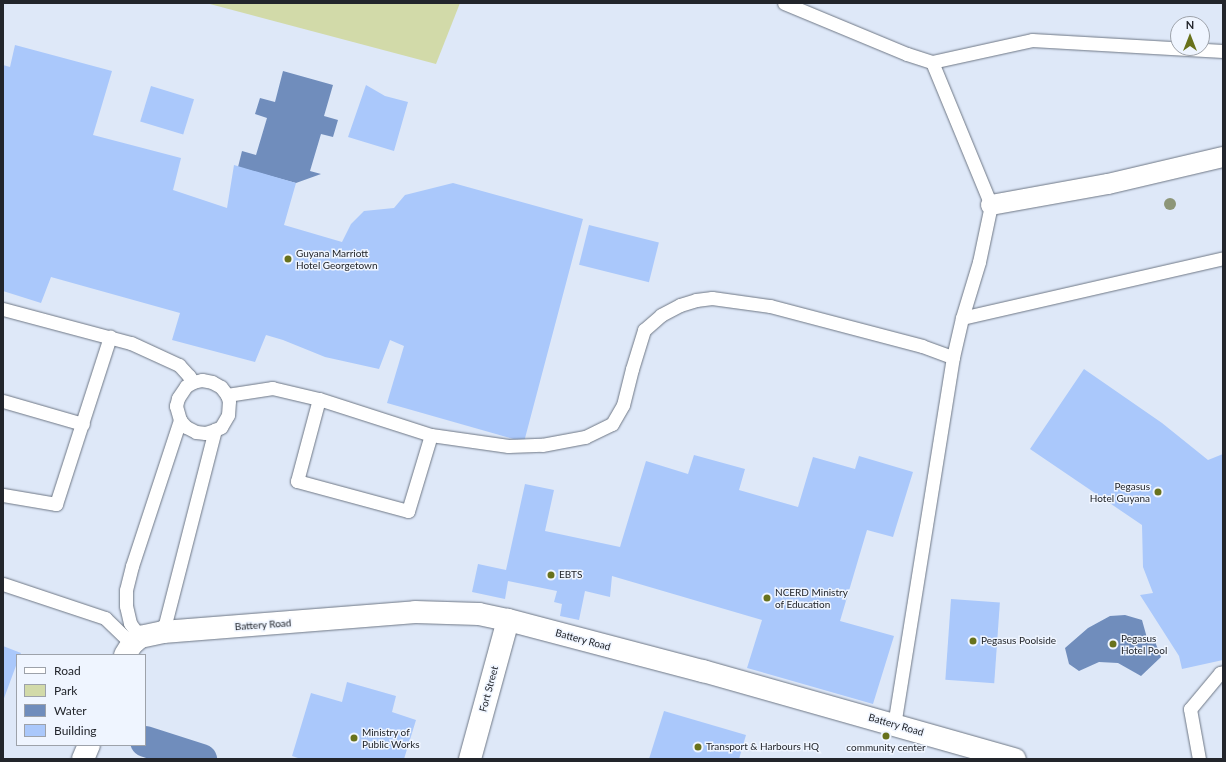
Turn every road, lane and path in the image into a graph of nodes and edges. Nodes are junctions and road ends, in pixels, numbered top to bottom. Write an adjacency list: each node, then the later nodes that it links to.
1 (784, 3): 3 (lane)
2 (1223, 51): 3 (lane)
3 (932, 62): 5 (lane)
4 (1223, 157): 5 (street)
5 (991, 205): 8 (lane)
6 (1223, 258): 8 (lane)
7 (3, 309): 9 (lane)
8 (962, 318): 10 (lane)
9 (110, 337): 11 (lane); 16 (lane)
10 (953, 357): 18 (lane); 25 (lane)
11 (193, 382): 12 (lane); 15 (lane)
12 (227, 395): 13 (lane); 17 (lane)
13 (319, 399): 18 (lane); 18 (lane)
14 (3, 401): 16 (lane)
15 (180, 420): 17 (lane); 23 (lane)
16 (83, 424): 19 (lane)
17 (215, 430): 22 (lane)
18 (431, 435)
19 (3, 495)
20 (3, 584): 23 (lane)
21 (508, 620): 22 (street, Battery Road); 25 (street, Battery Road); 28 (street, Fort Street)
22 (163, 632): 23 (street, Battery Road)
23 (132, 645)
24 (1223, 672): 30 (lane)
25 (894, 724): 29 (street, Battery Road)
26 (89, 746): 27 (street)
27 (83, 759)
28 (470, 759)
29 (1015, 759)
30 (1199, 759)

